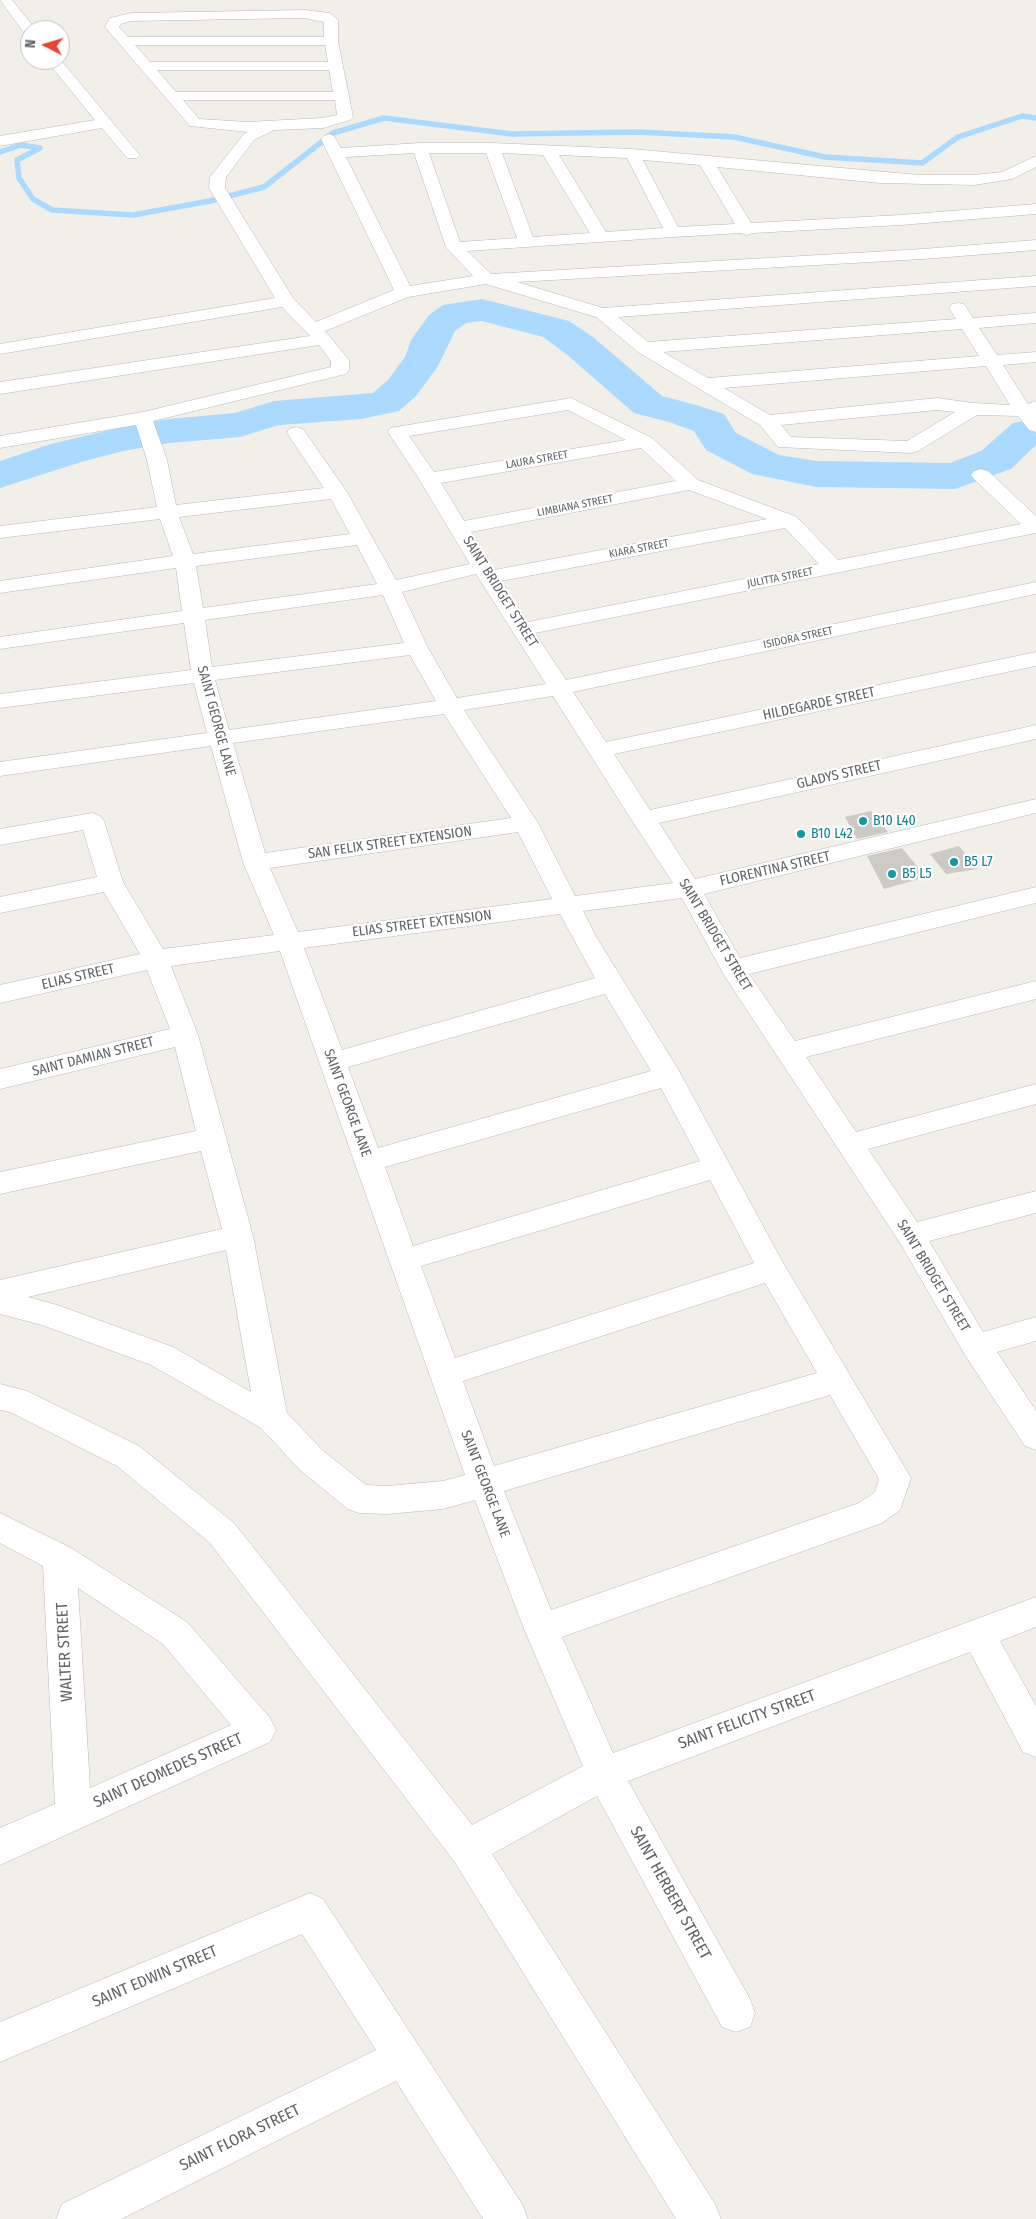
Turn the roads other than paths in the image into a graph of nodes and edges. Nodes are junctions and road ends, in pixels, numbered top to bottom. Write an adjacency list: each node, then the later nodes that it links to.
1 (5, 0): 2 (street)
2 (21, 20)
3 (124, 41): 4 (street); 4 (street); 5 (street)
4 (331, 41): 6 (street)
5 (146, 66): 6 (street); 8 (street)
6 (336, 66): 9 (street)
7 (62, 70): 10 (street)
8 (172, 96): 9 (street); 11 (street)
9 (341, 96): 12 (street)
10 (104, 123): 13 (street); 18 (street)
11 (272, 125): 12 (street); 34 (street)
12 (329, 138): 14 (street); 33 (street)
13 (0, 141)
14 (420, 148): 15 (street); 29 (street)
15 (492, 148): 16 (street); 27 (street)
16 (548, 151): 17 (street); 25 (street)
17 (632, 154): 20 (street); 24 (street)
18 (132, 156)
19 (1036, 161): 21 (street)
20 (706, 162): 21 (street); 23 (street)
21 (880, 178): 26 (street)
22 (1036, 210): 26 (street)
23 (746, 230): 24 (street); 26 (street)
24 (673, 232): 25 (street)
25 (601, 237): 27 (street)
26 (912, 237): 28 (street); 30 (street); 32 (street)
27 (527, 243): 29 (street)
28 (1036, 245)
29 (454, 247): 30 (street)
30 (487, 279): 33 (street); 35 (street)
31 (1036, 281): 32 (street)
32 (945, 288): 35 (street); 37 (street)
33 (404, 292): 38 (street)
34 (286, 301): 38 (street); 40 (street)
35 (602, 313): 39 (street)
36 (1036, 318): 37 (street)
37 (967, 322): 39 (street); 42 (street)
38 (318, 334): 44 (street); 47 (street)
39 (644, 348): 43 (street)
40 (0, 349)
41 (1036, 357): 42 (street)
42 (991, 360): 43 (street); 46 (street)
43 (703, 384): 48 (street)
44 (0, 388)
45 (974, 409): 46 (street); 48 (street); 48 (street)
46 (1029, 409): 49 (street)
47 (145, 421): 51 (street); 57 (street, SAINT GEORGE LANE)
48 (767, 421)
49 (1036, 426)
50 (296, 433): 56 (street)
51 (0, 442)
52 (645, 442): 54 (street, LAURA STREET); 54 (street, SAINT BRIDGET STREET); 55 (street)
53 (981, 476): 59 (street)
54 (429, 479): 60 (street, SAINT BRIDGET STREET)
55 (690, 484): 58 (street); 60 (street, LIMBIANA STREET)
56 (337, 492): 57 (street); 62 (street)
57 (168, 513): 61 (street); 63 (street, SAINT GEORGE LANE)
58 (790, 521): 64 (street); 65 (street, KIARA STREET)
59 (1036, 527): 64 (street, JULITTA STREET)
60 (460, 528): 65 (street, SAINT BRIDGET STREET)
61 (0, 532)
62 (363, 538): 63 (street); 67 (street)
63 (186, 560): 66 (street); 69 (street, SAINT GEORGE LANE)
64 (833, 568): 70 (street, JULITTA STREET)
65 (485, 572): 67 (street, KIARA STREET); 70 (street, SAINT BRIDGET STREET)
66 (0, 587)
67 (390, 588): 69 (street, KIARA STREET); 72 (street)
68 (1036, 588): 75 (street, ISIDORA STREET)
69 (192, 617): 71 (street, KIARA STREET); 74 (street, SAINT GEORGE LANE)
70 (523, 629): 75 (street, SAINT BRIDGET STREET)
71 (0, 643)
72 (417, 648): 74 (street); 77 (street)
73 (1036, 659): 80 (street, HILDEGARDE STREET)
74 (203, 676): 76 (street); 79 (street, SAINT GEORGE LANE)
75 (559, 688): 77 (street, ISIDORA STREET); 80 (street, SAINT BRIDGET STREET)
76 (0, 701)
77 (450, 706): 79 (street, ISIDORA STREET); 84 (street)
78 (1036, 732): 83 (street, GLADYS STREET)
79 (219, 737): 81 (street, ISIDORA STREET); 86 (street, SAINT GEORGE LANE)
80 (601, 750): 83 (street, SAINT BRIDGET STREET)
81 (0, 769)
82 (1036, 806): 88 (street, FLORENTINA STREET)
83 (642, 819): 88 (street, SAINT BRIDGET STREET)
84 (526, 823): 86 (street, SAN FELIX STREET EXTENSION); 91 (street)
85 (0, 837): 87 (street)
86 (255, 862): 92 (street, SAINT GEORGE LANE)
87 (111, 882): 90 (street); 93 (street)
88 (689, 889): 91 (street, ELIAS STREET EXTENSION); 94 (street, SAINT BRIDGET STREET)
89 (1036, 895): 94 (street)
90 (0, 905)
91 (568, 905): 92 (street, ELIAS STREET EXTENSION); 95 (street)
92 (289, 942): 93 (street, ELIAS STREET EXTENSION); 100 (street, SAINT GEORGE LANE)
93 (156, 959): 97 (street, ELIAS STREET); 98 (street)
94 (733, 969): 99 (street, SAINT BRIDGET STREET)
95 (610, 983): 100 (street); 101 (street)
96 (1036, 990): 99 (street)
97 (0, 994)
98 (185, 1035): 102 (street, SAINT DAMIAN STREET); 104 (street)
99 (790, 1052): 105 (street, SAINT BRIDGET STREET)
100 (332, 1062): 106 (street, SAINT GEORGE LANE)
101 (668, 1076): 106 (street); 107 (street)
102 (0, 1079)
103 (1036, 1094): 105 (street)
104 (212, 1138): 108 (street); 110 (street)
105 (850, 1144): 111 (street, SAINT BRIDGET STREET)
106 (368, 1161): 112 (street, SAINT GEORGE LANE)
107 (717, 1167): 112 (street); 113 (street)
108 (0, 1184)
109 (1036, 1202): 111 (street)
110 (238, 1236): 114 (street); 121 (street)
111 (910, 1236): 117 (street, SAINT BRIDGET STREET)
112 (404, 1260): 118 (street, SAINT GEORGE LANE)
113 (772, 1269): 118 (street); 119 (street)
114 (0, 1292)
115 (0, 1302): 121 (street)
116 (1036, 1329): 117 (street)
117 (976, 1346): 122 (street, SAINT BRIDGET STREET)
118 (445, 1374): 123 (street, SAINT GEORGE LANE)
119 (838, 1380): 123 (street); 127 (street)
120 (0, 1396): 133 (street)
121 (272, 1419): 123 (street)
122 (1036, 1437)
123 (484, 1482): 127 (street, SAINT GEORGE LANE)
124 (0, 1527): 125 (street)
125 (59, 1558): 131 (street, WALTER STREET); 131 (street, SAINT DEOMEDES STREET)
126 (1036, 1612): 128 (street, SAINT FELICITY STREET)
127 (542, 1629): 130 (street, SAINT GEORGE LANE)
128 (978, 1634): 129 (street); 130 (street, SAINT FELICITY STREET)
129 (1036, 1740)
130 (604, 1773): 133 (street, SAINT FELICITY STREET); 134 (street, SAINT HERBERT STREET)
131 (74, 1814): 132 (street, SAINT DEOMEDES STREET)
132 (0, 1848)
133 (468, 1848): 139 (street)
134 (736, 2013)
135 (0, 2042): 136 (street, SAINT EDWIN STREET)
136 (403, 2057): 137 (street, SAINT FLORA STREET); 138 (street)
137 (76, 2219)
138 (507, 2219)
139 (700, 2219)

